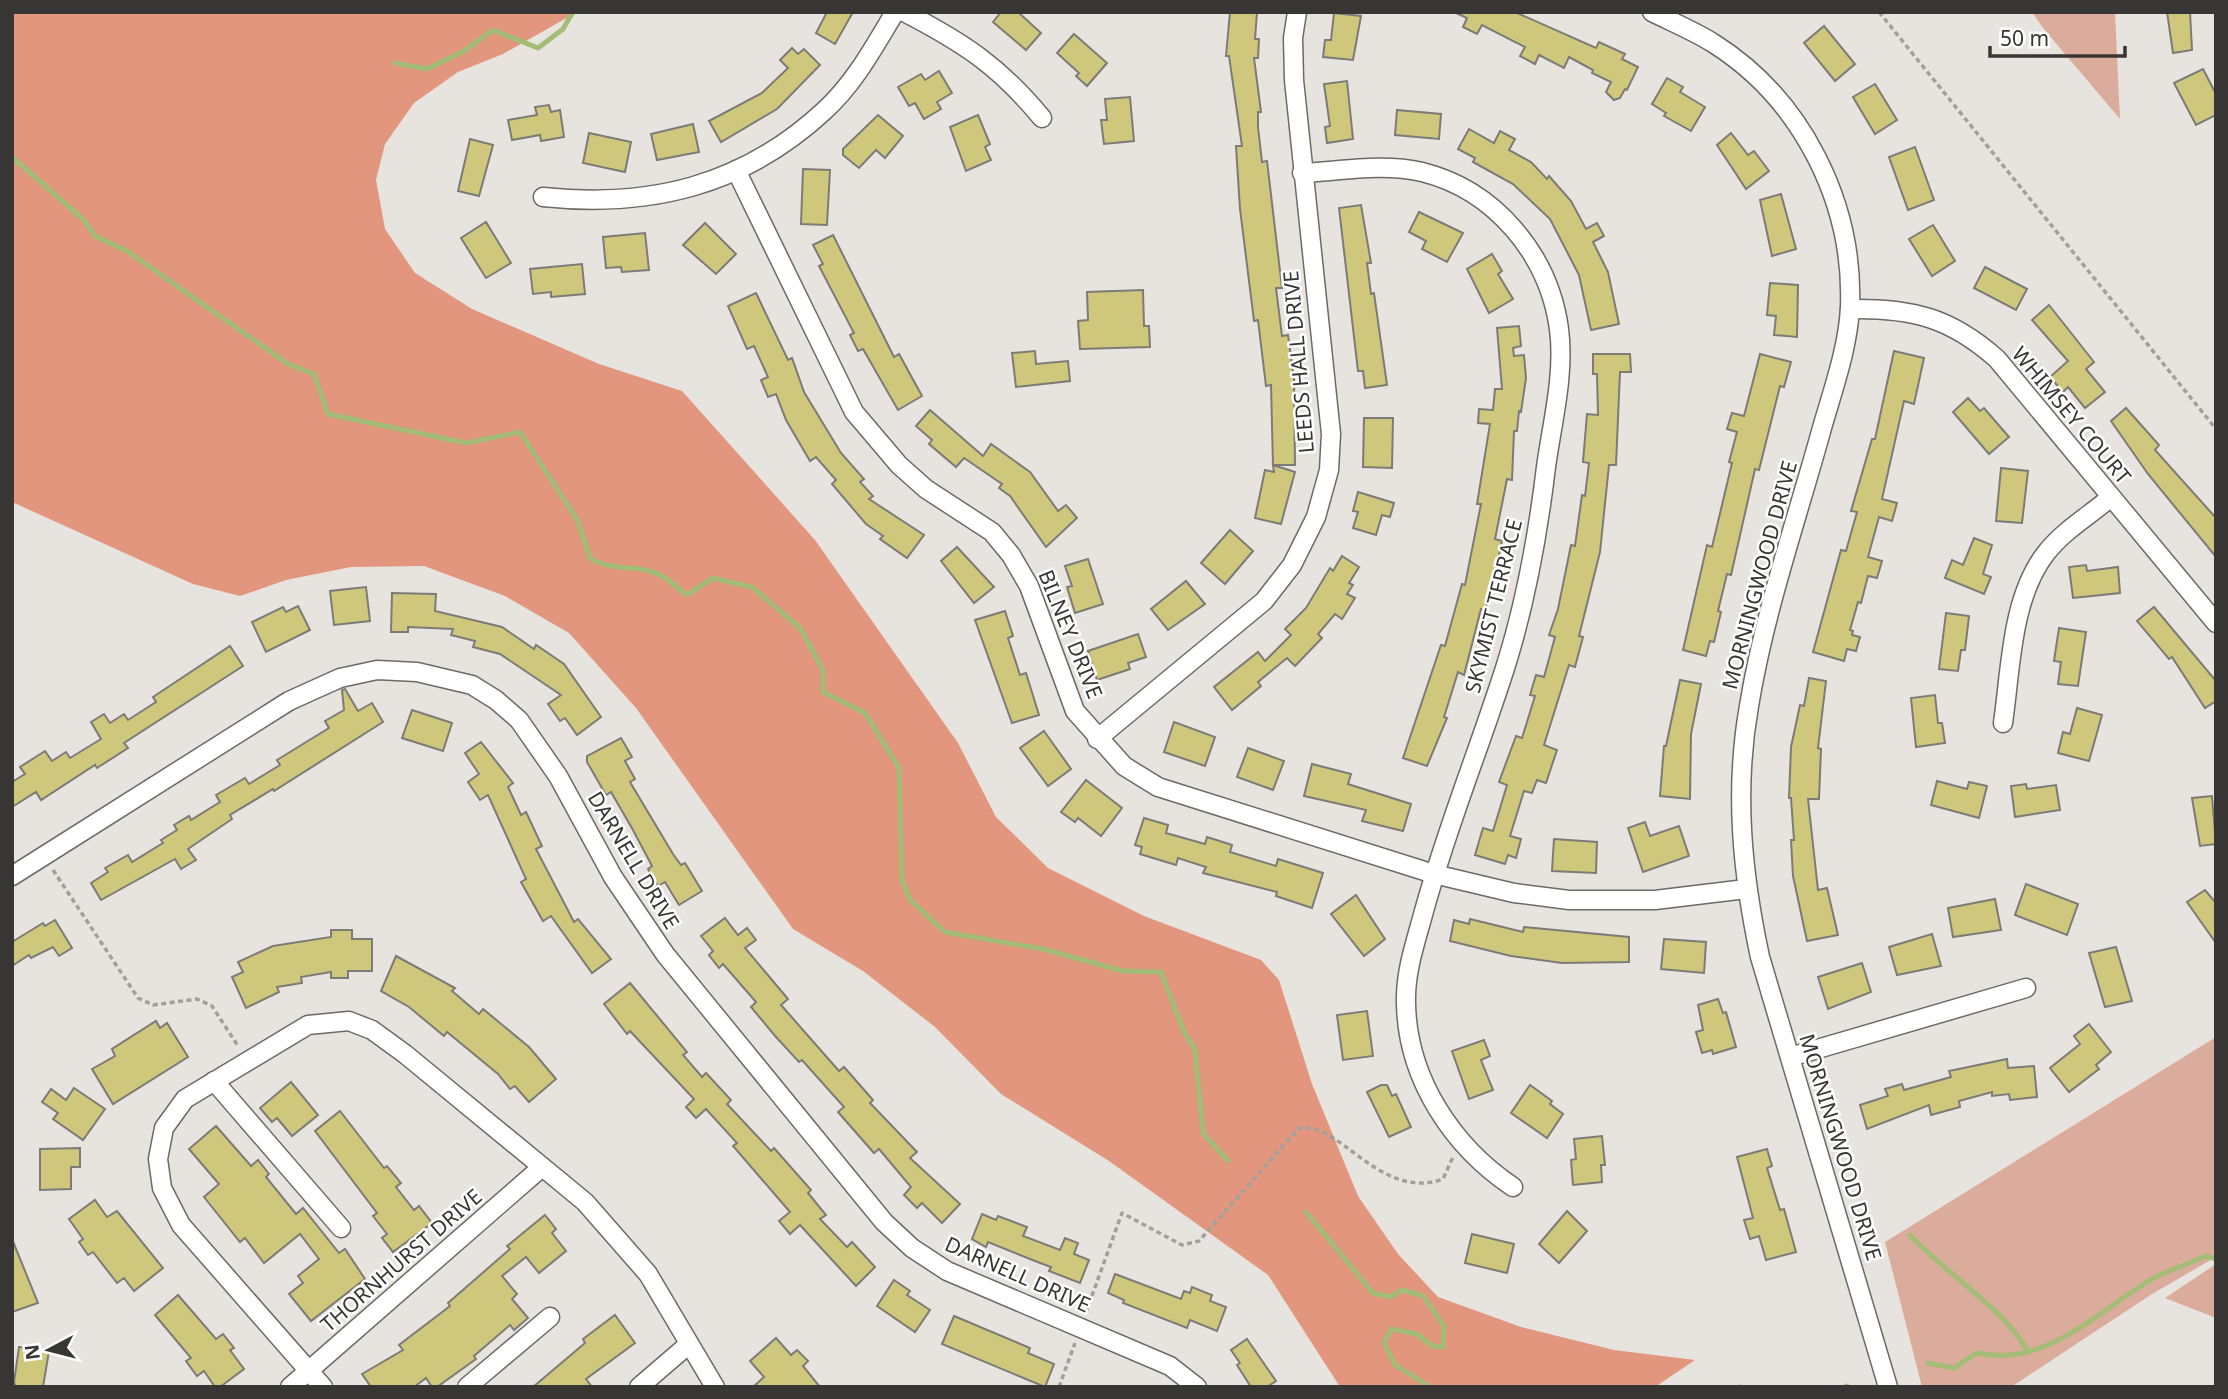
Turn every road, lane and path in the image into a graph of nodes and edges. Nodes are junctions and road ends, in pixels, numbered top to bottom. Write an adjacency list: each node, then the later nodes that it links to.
1 (895, 12): 7 (street)
2 (904, 12): 6 (street)
3 (1297, 12): 8 (street, LEEDS HALL DRIVE)
4 (1652, 12): 10 (street, MORNINGWOOD DRIVE)
5 (1878, 12): 11 (path)
6 (1042, 118)
7 (736, 170): 9 (street); 15 (street, BILNEY DRIVE)
8 (1302, 173): 15 (street, LEEDS HALL DRIVE); 17 (street, SKYMIST TERRACE)
9 (543, 197)
10 (1850, 309): 12 (street, WHIMSEY COURT); 19 (street, MORNINGWOOD DRIVE)
11 (2216, 429)
12 (2111, 497): 13 (street, WHIMSEY COURT); 14 (street)
13 (2216, 623)
14 (2003, 723)
15 (1097, 739): 17 (street, BILNEY DRIVE)
16 (44, 856): 18 (street, DARNELL DRIVE); 22 (path); 29 (street, DARNELL DRIVE)
17 (1434, 874): 19 (street, BILNEY DRIVE); 24 (street, SKYMIST TERRACE)
18 (12, 876)
19 (1745, 889): 21 (street, MORNINGWOOD DRIVE)
20 (2026, 988): 21 (street)
21 (1790, 1057): 39 (street, MORNINGWOOD DRIVE)
22 (246, 1060): 23 (street); 25 (street)
23 (214, 1081): 27 (street); 31 (street)
24 (1450, 1127): 26 (street, SKYMIST TERRACE); 29 (path)
25 (542, 1167): 30 (street); 31 (street, THORNHURST DRIVE)
26 (1513, 1187)
27 (341, 1228)
28 (550, 1317): 34 (street)
29 (1081, 1327): 37 (path); 38 (street, DARNELL DRIVE)
30 (690, 1344): 35 (street); 36 (street)
31 (309, 1371): 32 (street, THORNHURST DRIVE); 33 (street)
32 (290, 1387)
33 (323, 1387)
34 (467, 1387)
35 (639, 1387)
36 (715, 1387)
37 (1059, 1387)
38 (1197, 1387)
39 (1888, 1387)

